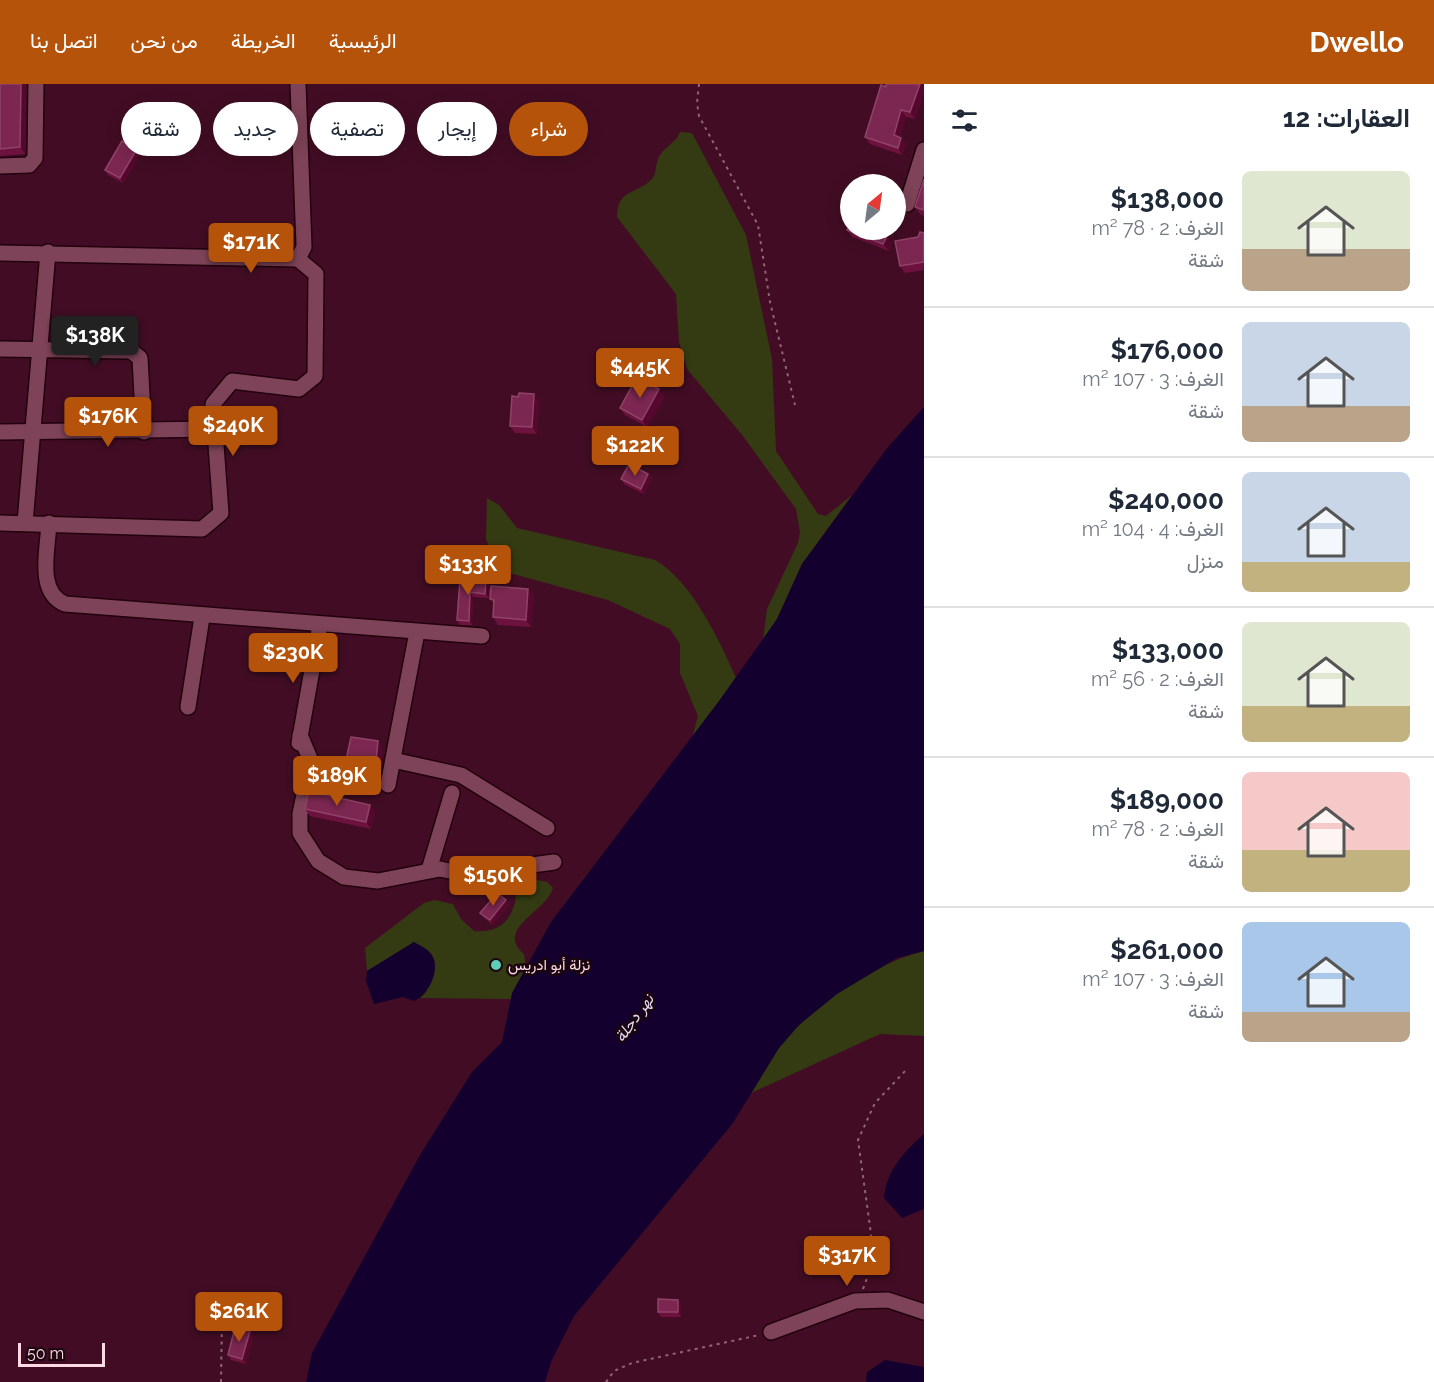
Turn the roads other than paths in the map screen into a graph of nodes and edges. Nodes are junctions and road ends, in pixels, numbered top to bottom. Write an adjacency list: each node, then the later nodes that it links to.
1 (36, 84): 4 (street)
2 (298, 84): 8 (street)
3 (924, 150): 5 (street)
4 (0, 166)
5 (907, 204)
6 (48, 252): 7 (street); 8 (street); 10 (street)
7 (0, 253)
8 (298, 259): 11 (street)
9 (0, 349): 10 (street)
10 (39, 349): 13 (street); 14 (street)
11 (215, 429): 14 (street); 17 (street)
12 (0, 432): 13 (street)
13 (32, 432): 14 (street); 16 (street)
14 (144, 432)
15 (0, 523): 16 (street)
16 (25, 523): 17 (street)
17 (49, 523): 18 (street)
18 (202, 617): 19 (street); 22 (street)
19 (320, 625): 20 (street); 28 (street)
20 (417, 632): 21 (street); 23 (street)
21 (482, 636)
22 (188, 707)
23 (393, 760): 24 (street); 26 (street)
24 (388, 785)
25 (452, 793): 28 (street)
26 (546, 828)
27 (554, 862): 28 (street)
28 (429, 870)
29 (924, 1312): 30 (street)
30 (771, 1332)

